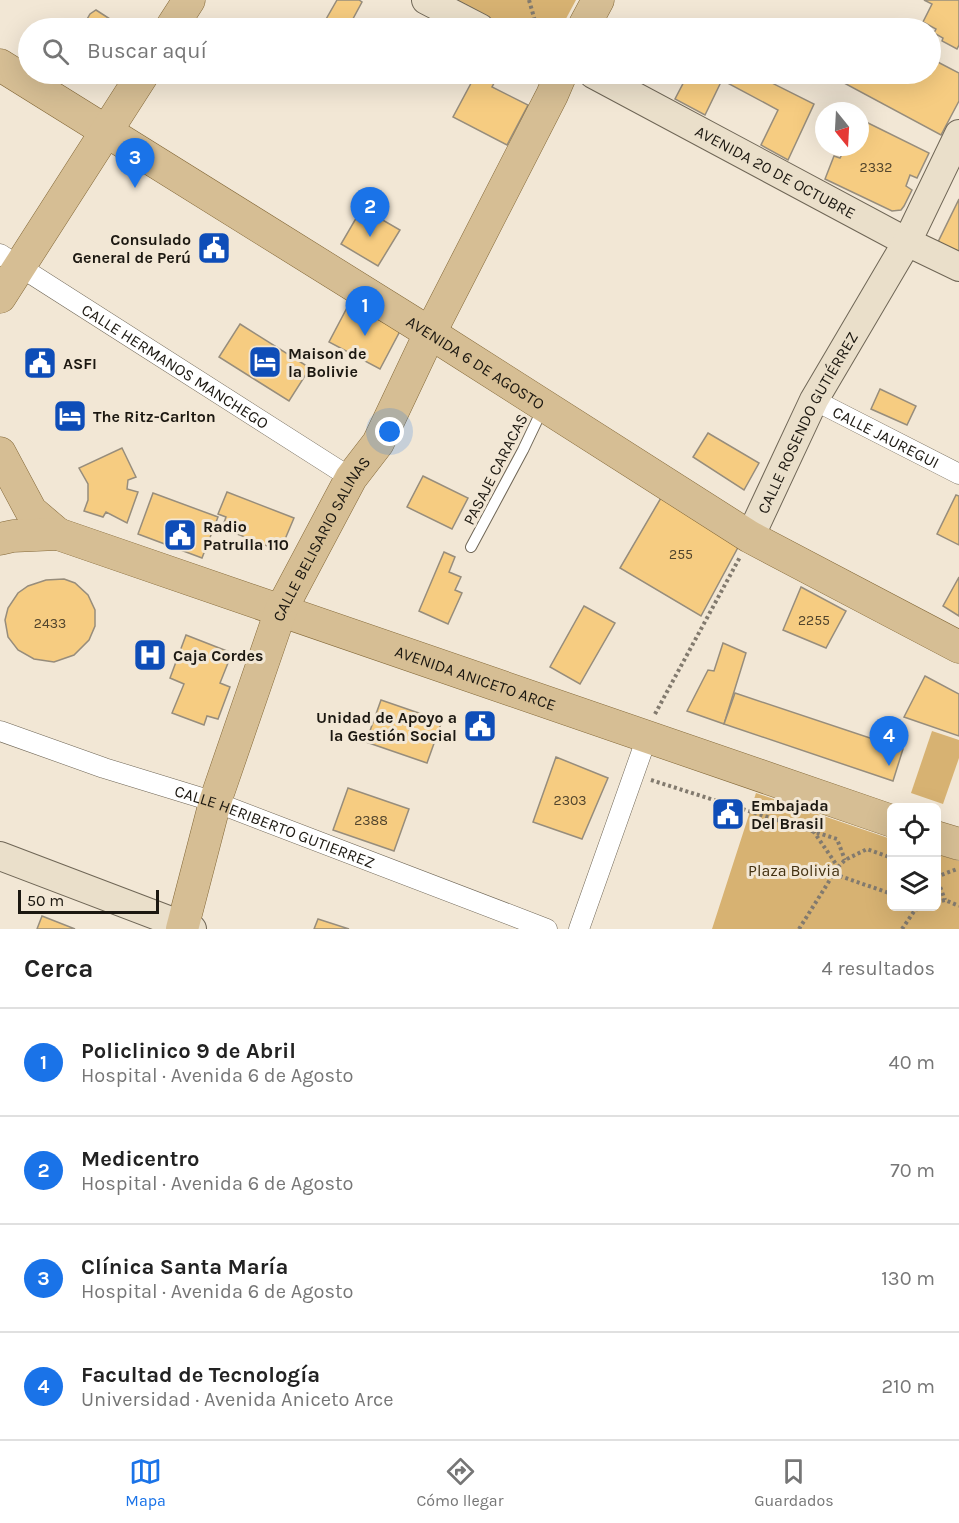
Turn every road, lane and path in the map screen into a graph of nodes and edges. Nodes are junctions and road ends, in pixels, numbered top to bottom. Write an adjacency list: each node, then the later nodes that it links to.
1 (189, 0): 5 (main road)
2 (426, 0): 6 (street)
3 (529, 0): 7 (path)
4 (598, 0): 8 (main road)
5 (177, 18)
6 (461, 18)
7 (534, 18)
8 (588, 18)
9 (0, 65): 10 (main road, AVENIDA 6 DE AGOSTO)
10 (18, 76)
11 (31, 84): 15 (main road, AVENIDA 6 DE AGOSTO)
12 (137, 84): 15 (main road)
13 (557, 84): 21 (main road, CALLE BELISARIO SALINAS)
14 (612, 84): 17 (street, AVENIDA 20 DE OCTUBRE)
15 (107, 130): 18 (main road); 21 (main road, AVENIDA 6 DE AGOSTO)
16 (959, 134): 17 (street, CALLE ROSENDO GUTIÉRREZ)
17 (907, 242): 19 (street, AVENIDA 20 DE OCTUBRE); 22 (street, CALLE ROSENDO GUTIÉRREZ)
18 (10, 260): 20 (main road); 27 (street, CALLE HERMANOS MANCHEGO)
19 (959, 267)
20 (0, 297)
21 (430, 333): 23 (main road, AVENIDA 6 DE AGOSTO); 27 (main road, CALLE BELISARIO SALINAS)
22 (814, 400): 26 (street, CALLE JAUREGUI); 29 (street, CALLE ROSENDO GUTIÉRREZ)
23 (544, 405): 29 (main road, AVENIDA 6 DE AGOSTO); 31 (lane, PASAJE CARACAS)
24 (369, 437): 27 (main road)
25 (0, 453): 28 (main road, AVENIDA ANICETO ARCE)
26 (959, 474)
27 (351, 478): 32 (main road, CALLE BELISARIO SALINAS)
28 (58, 534): 30 (main road, AVENIDA ANICETO ARCE); 32 (main road, AVENIDA ANICETO ARCE)
29 (750, 537): 33 (main road, AVENIDA 6 DE AGOSTO); 34 (path)
30 (0, 539)
31 (471, 547)
32 (281, 610): 34 (main road, AVENIDA ANICETO ARCE); 37 (main road, CALLE BELISARIO SALINAS)
33 (959, 647)
34 (651, 725): 38 (main road, AVENIDA ANICETO ARCE); 56 (street)
35 (0, 731): 37 (street, CALLE HERIBERTO GUTIERREZ)
36 (651, 780): 39 (path)
37 (215, 802): 54 (main road, CALLE BELISARIO SALINAS); 55 (street, CALLE HERIBERTO GUTIERREZ)
38 (887, 819)
39 (814, 831): 44 (path); 45 (path)
40 (941, 842): 43 (main road)
41 (0, 856): 54 (street)
42 (888, 857): 44 (path)
43 (958, 857): 46 (path)
44 (845, 860): 45 (path)
45 (838, 867): 47 (path)
46 (941, 872)
47 (834, 874): 49 (path); 57 (path)
48 (941, 890): 50 (path)
49 (887, 892)
50 (945, 900): 51 (path); 52 (path)
51 (941, 901)
52 (959, 906)
53 (914, 911): 58 (path)
54 (186, 928)
55 (547, 929)
56 (579, 929)
57 (799, 929)
58 (902, 929)

